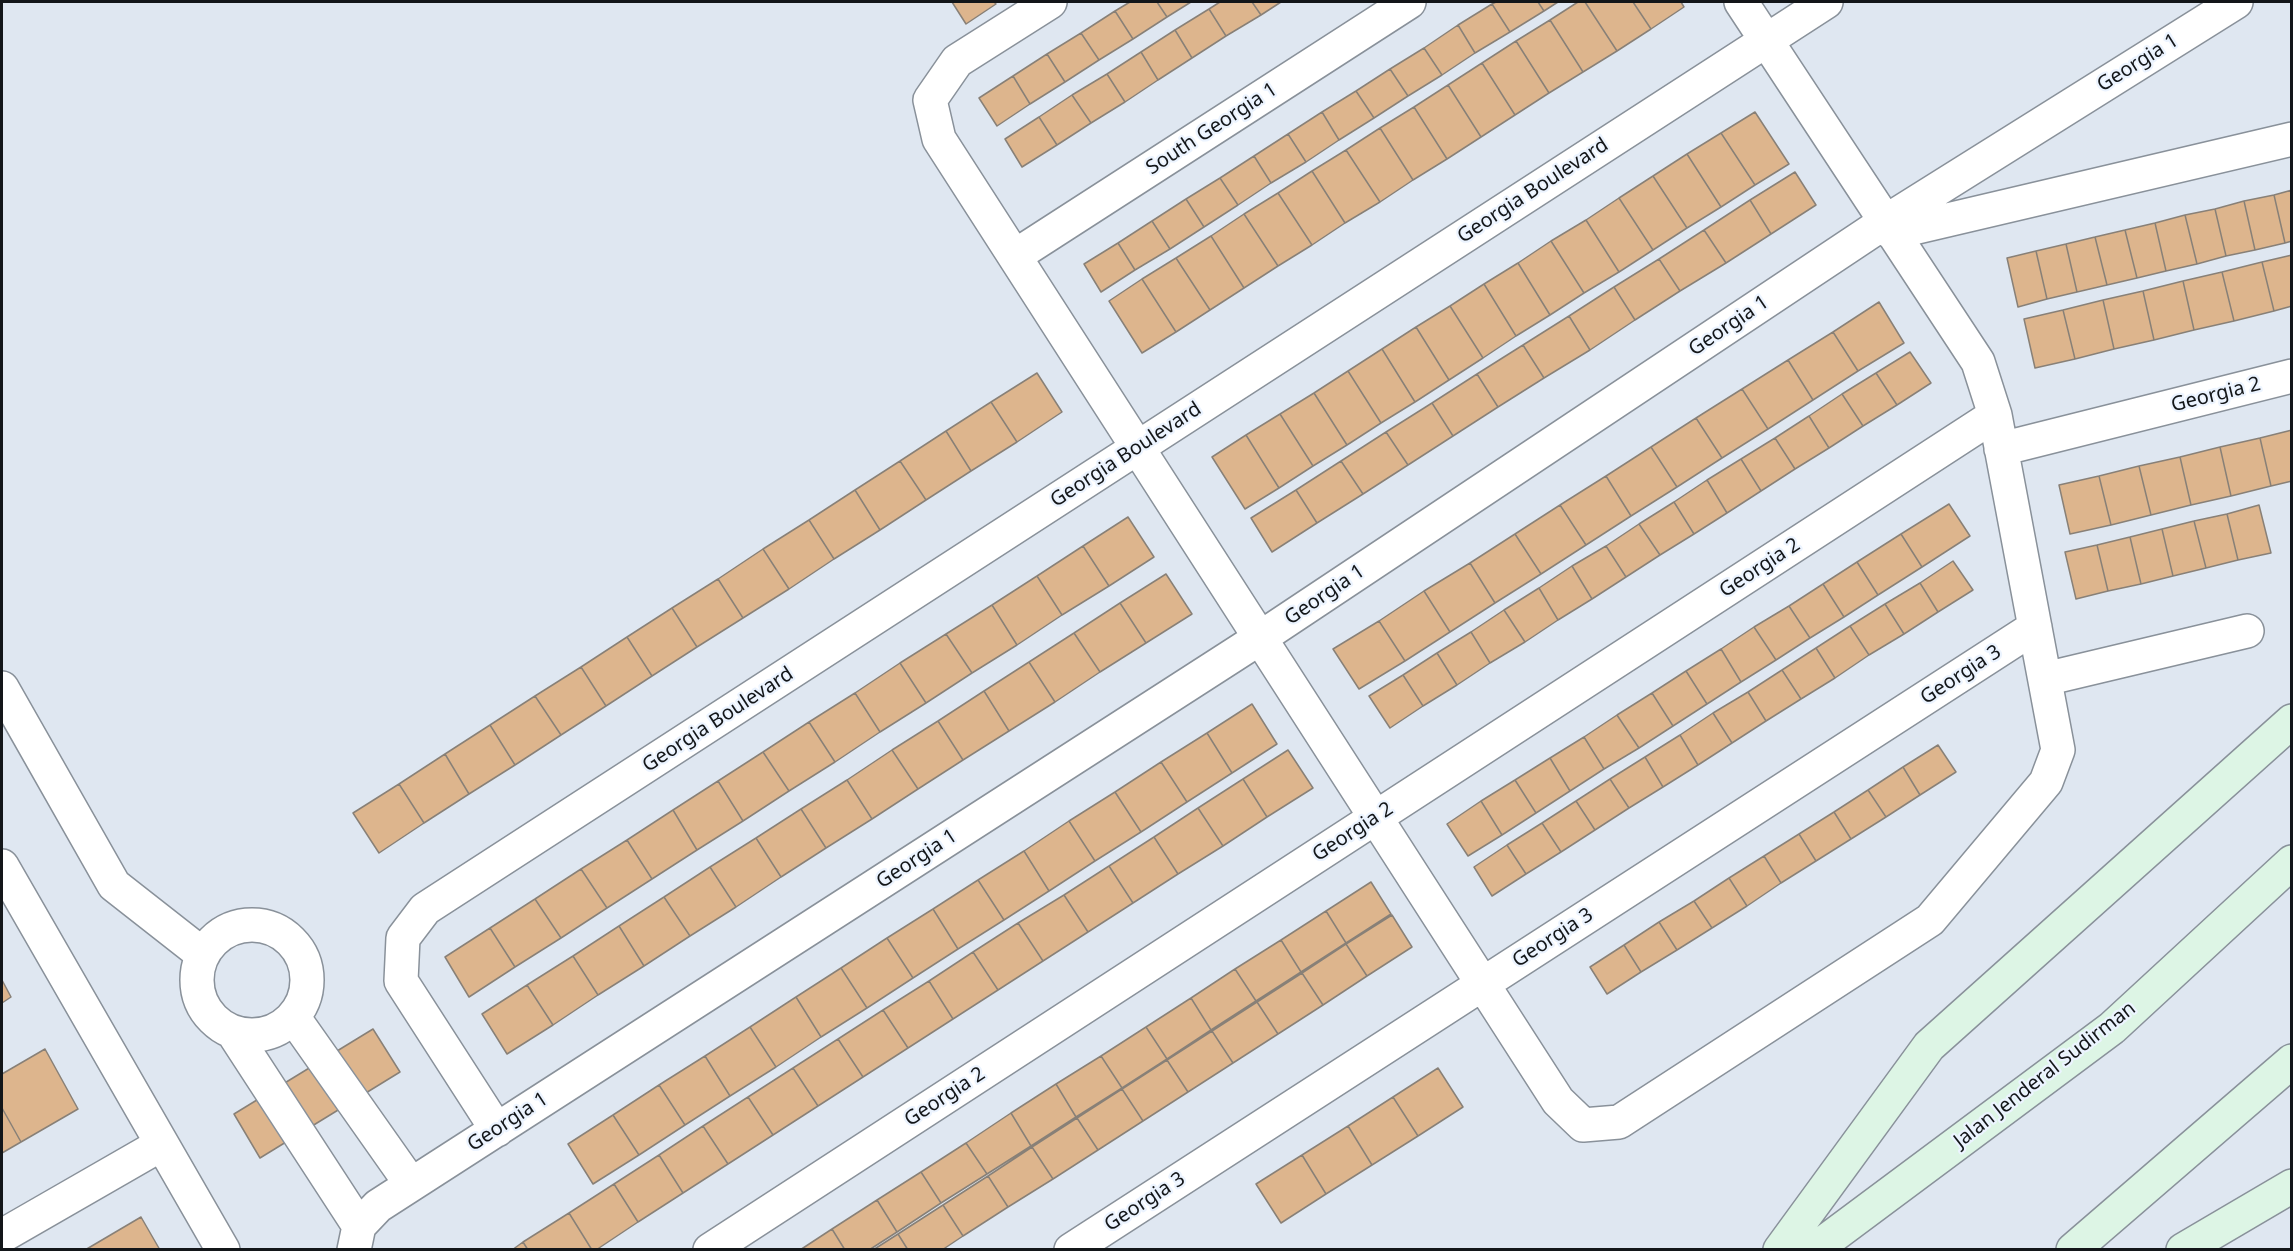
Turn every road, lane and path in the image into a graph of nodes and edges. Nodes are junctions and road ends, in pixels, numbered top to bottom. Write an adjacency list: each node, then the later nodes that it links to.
1 (1050, 2): 9 (street)
2 (1409, 2): 9 (street, South Georgia 1)
3 (1741, 2): 6 (street)
4 (1826, 2): 6 (street, Georgia Boulevard)
5 (2236, 2): 8 (street, Georgia 1)
6 (1766, 40): 8 (street); 12 (street, Georgia Boulevard)
7 (2292, 139): 8 (street, Georgia 1)
8 (1888, 227): 11 (street); 16 (street, Georgia 1)
9 (1015, 256): 12 (street)
10 (2292, 376): 13 (street, Georgia 2)
11 (1995, 415): 13 (street); 20 (street, Georgia 2)
12 (1138, 448): 16 (street); 28 (street, Georgia Boulevard)
13 (2001, 449): 14 (street)
14 (2035, 627): 17 (street); 24 (street, Georgia 3)
15 (2247, 631): 17 (street)
16 (1260, 638): 20 (street); 28 (street, Georgia 1)
17 (2045, 679): 24 (street)
18 (2, 688): 23 (street)
19 (2292, 721): 37 (main road)
20 (1376, 817): 24 (street); 35 (street, Georgia 2)
21 (2292, 862): 38 (main road, Jalan Jenderal Sudirman)
22 (2, 866): 29 (street)
23 (202, 954): 25 (street); 26 (street)
24 (1483, 984): 36 (street, Georgia 3)
25 (294, 1018): 26 (street); 30 (street)
26 (234, 1034): 33 (street)
27 (2292, 1061): 39 (main road)
28 (497, 1130): 30 (street, Georgia 1)
29 (162, 1144): 32 (street); 34 (street)
30 (411, 1184): 33 (street, Georgia 1)
31 (2292, 1186): 40 (main road)
32 (2, 1236)
33 (356, 1238)
34 (223, 1250)
35 (710, 1250)
36 (1071, 1250)
37 (1780, 1250)
38 (1814, 1250)
39 (2073, 1250)
40 (2183, 1250)

